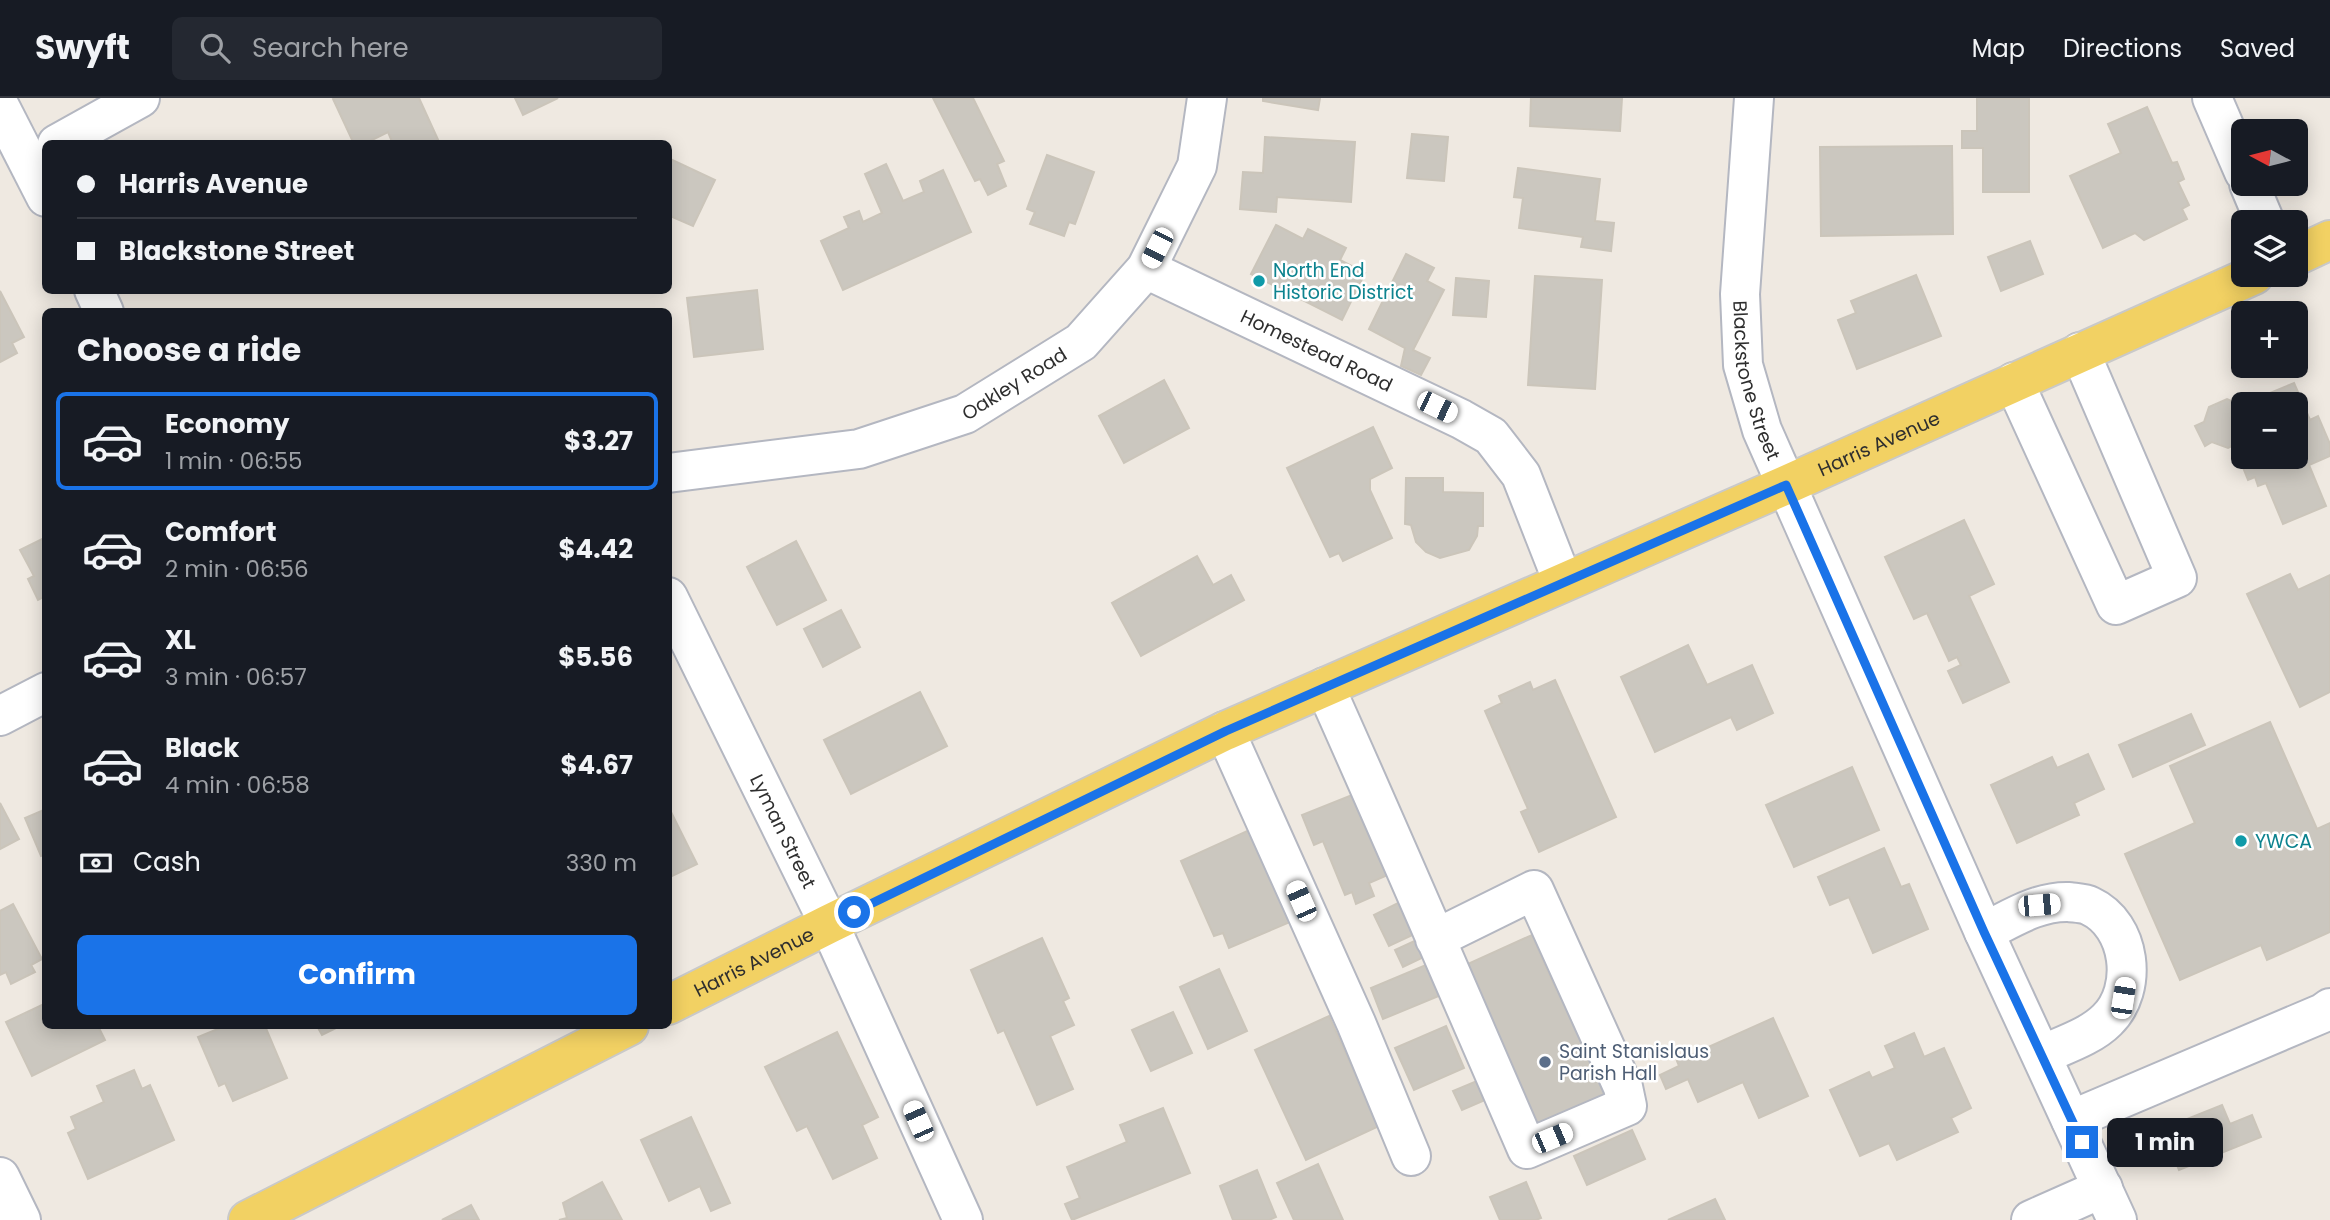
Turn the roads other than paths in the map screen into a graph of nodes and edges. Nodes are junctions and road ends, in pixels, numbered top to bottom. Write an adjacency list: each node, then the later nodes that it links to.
1 (140, 98): 6 (street)
2 (1207, 98): 11 (street, Oakley Road)
3 (1754, 98): 16 (street, Blackstone Street)
4 (2212, 98): 7 (street)
5 (0, 107): 8 (street)
6 (63, 140)
7 (2231, 142)
8 (42, 150)
9 (2330, 240): 10 (main road)
10 (2308, 250)
11 (1146, 269): 15 (street, Oakley Road); 17 (street, Homestead Road)
12 (2231, 285): 13 (main road, Harris Avenue)
13 (2080, 352): 14 (main road, Harris Avenue); 14 (street)
14 (2014, 382): 16 (main road, Harris Avenue)
15 (672, 472)
16 (1786, 485): 17 (main road, Harris Avenue); 24 (street, Blackstone Street)
17 (1563, 582): 19 (main road, Harris Avenue)
18 (672, 605): 23 (street, Lyman Street)
19 (1325, 687): 22 (main road, Harris Avenue); 25 (street)
20 (42, 694): 21 (street)
21 (0, 716)
22 (1226, 731): 23 (main road, Harris Avenue); 31 (street)
23 (829, 924): 26 (main road, Harris Avenue); 36 (street, Lyman Street)
24 (1984, 932): 29 (street, Blackstone Street); 29 (street)
25 (1435, 939): 25 (street)
26 (672, 1003)
27 (2330, 1008): 30 (street)
28 (623, 1029): 35 (main road)
29 (2042, 1055): 30 (street, Blackstone Street)
30 (2071, 1120): 33 (street, Blackstone Street)
31 (1411, 1156)
32 (0, 1177): 34 (street)
33 (2110, 1204): 37 (street)
34 (21, 1220)
35 (248, 1220)
36 (963, 1220)
37 (2031, 1220)

